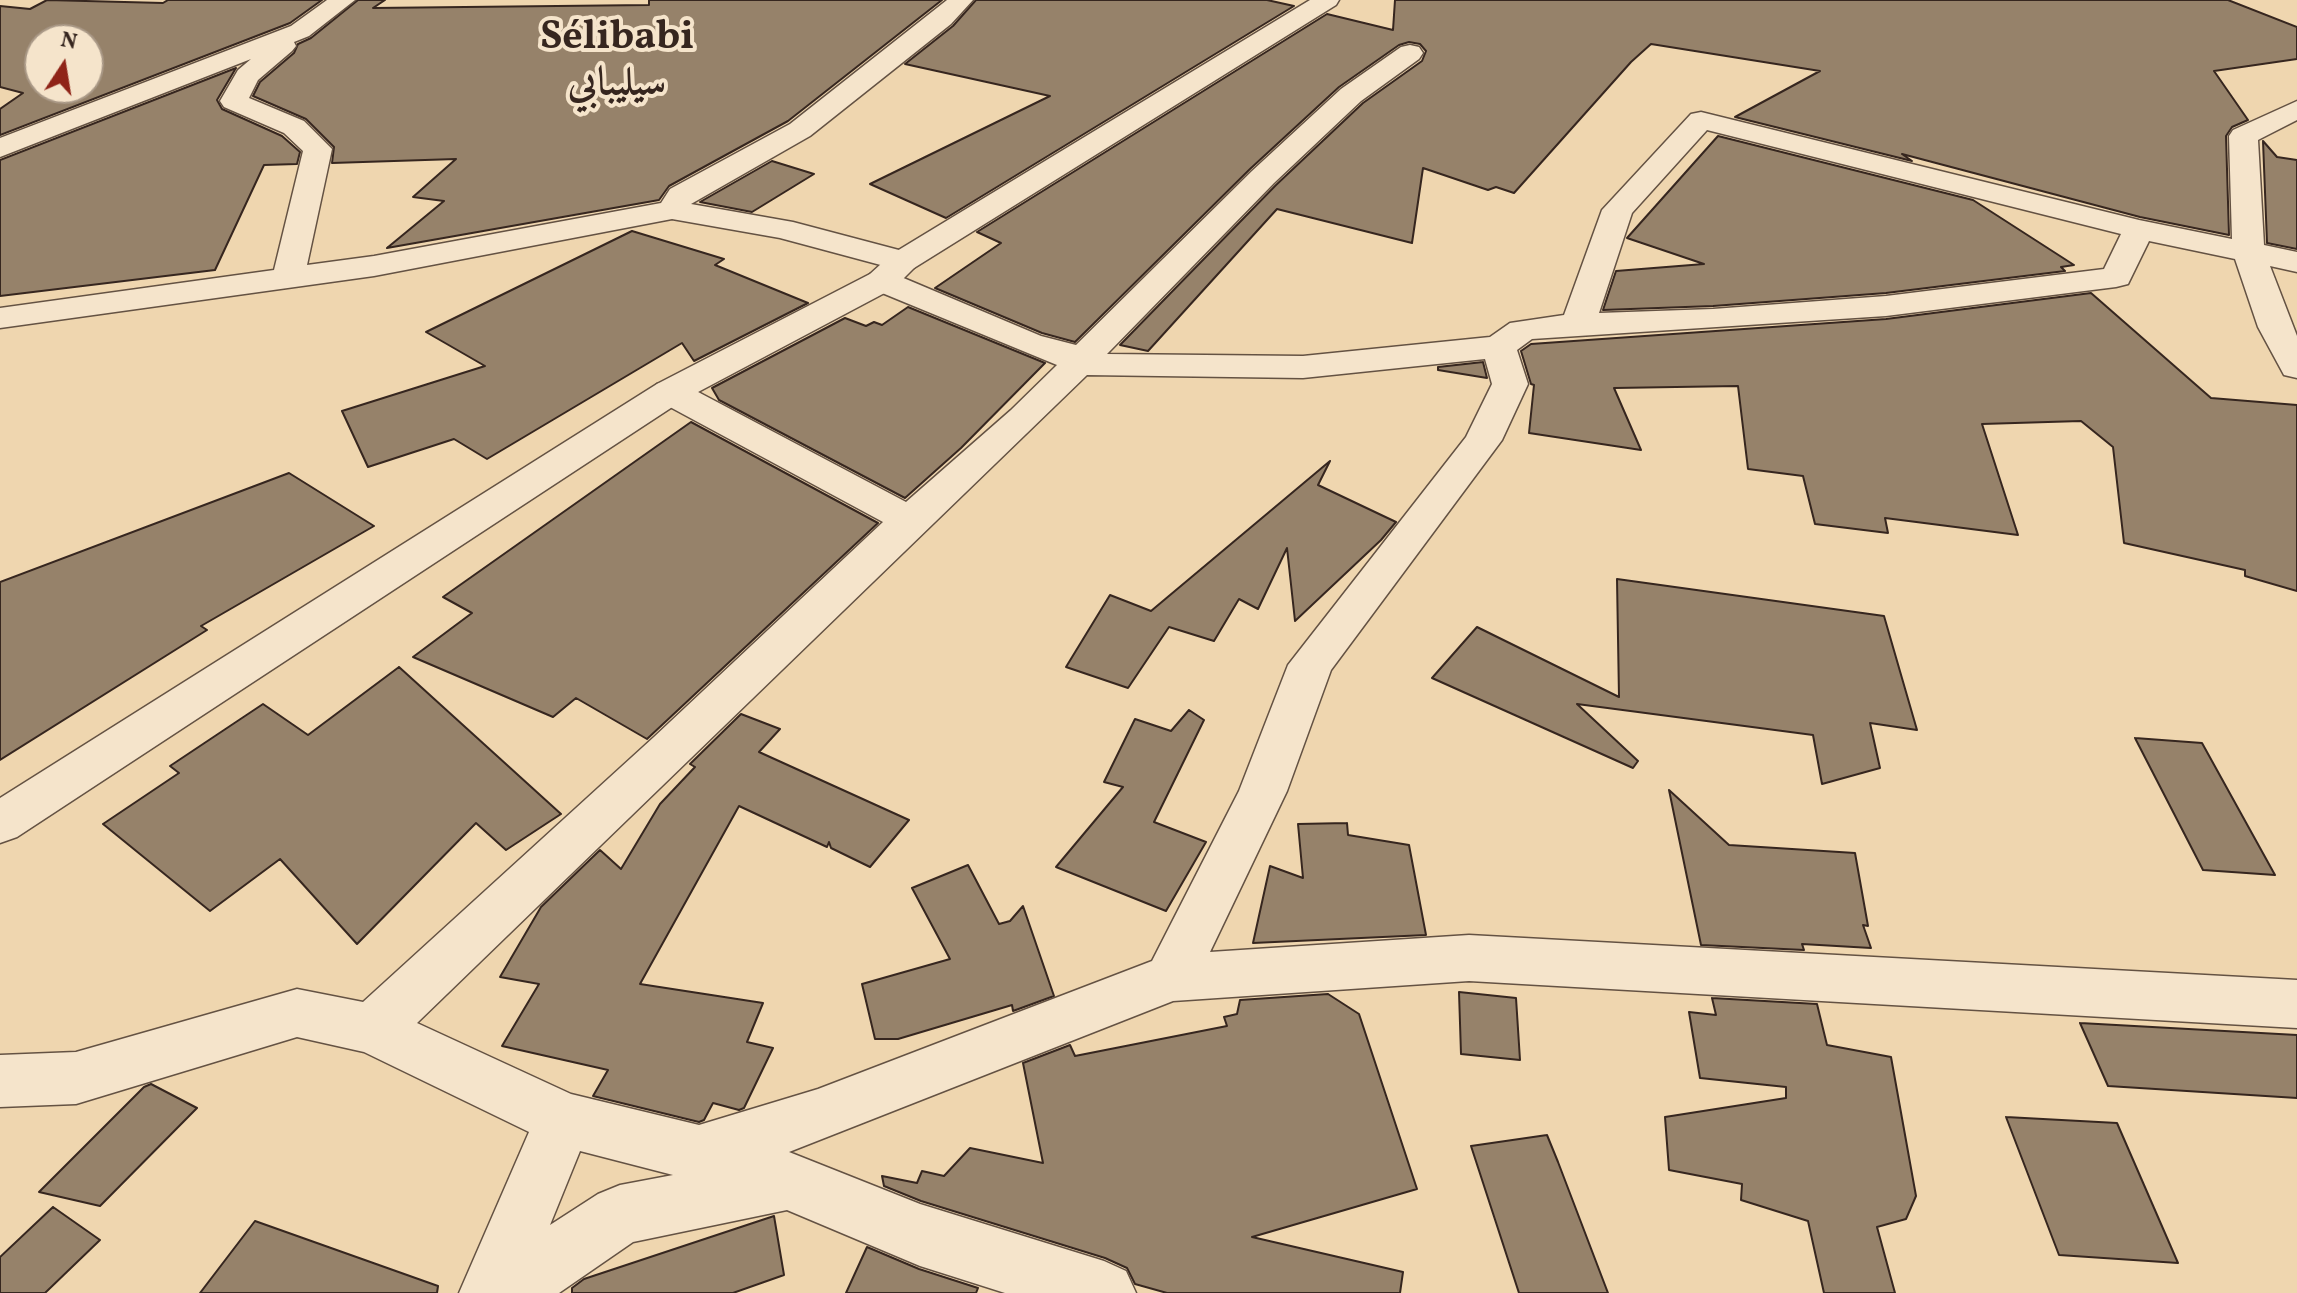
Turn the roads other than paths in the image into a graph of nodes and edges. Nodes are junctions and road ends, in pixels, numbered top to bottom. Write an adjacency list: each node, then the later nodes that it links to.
1 (343, 0): 4 (street)
2 (961, 0): 8 (street)
3 (1316, 1): 12 (street)
4 (300, 31): 7 (street); 13 (street)
5 (1410, 53): 17 (street)
6 (2297, 109): 10 (street)
7 (0, 148)
8 (672, 210): 12 (street); 13 (street)
9 (2139, 229): 10 (street); 15 (street); 15 (street)
10 (2248, 249): 11 (street); 18 (street)
11 (2297, 262)
12 (893, 271): 17 (street); 19 (street)
13 (288, 278): 14 (street)
14 (0, 318)
15 (1578, 324): 16 (street)
16 (1499, 347): 17 (street); 22 (street)
17 (1076, 364): 20 (street)
18 (2297, 367)
19 (670, 392): 20 (street); 21 (street)
20 (910, 520): 24 (street)
21 (0, 823)
22 (1171, 978): 23 (street); 26 (street)
23 (2297, 1004)
24 (373, 1029): 25 (street); 27 (street)
25 (0, 1081)
26 (818, 1116): 27 (street); 28 (street)
27 (564, 1120): 29 (street)
28 (788, 1181): 30 (street); 31 (street)
29 (491, 1293)
30 (504, 1293)
31 (1104, 1293)

